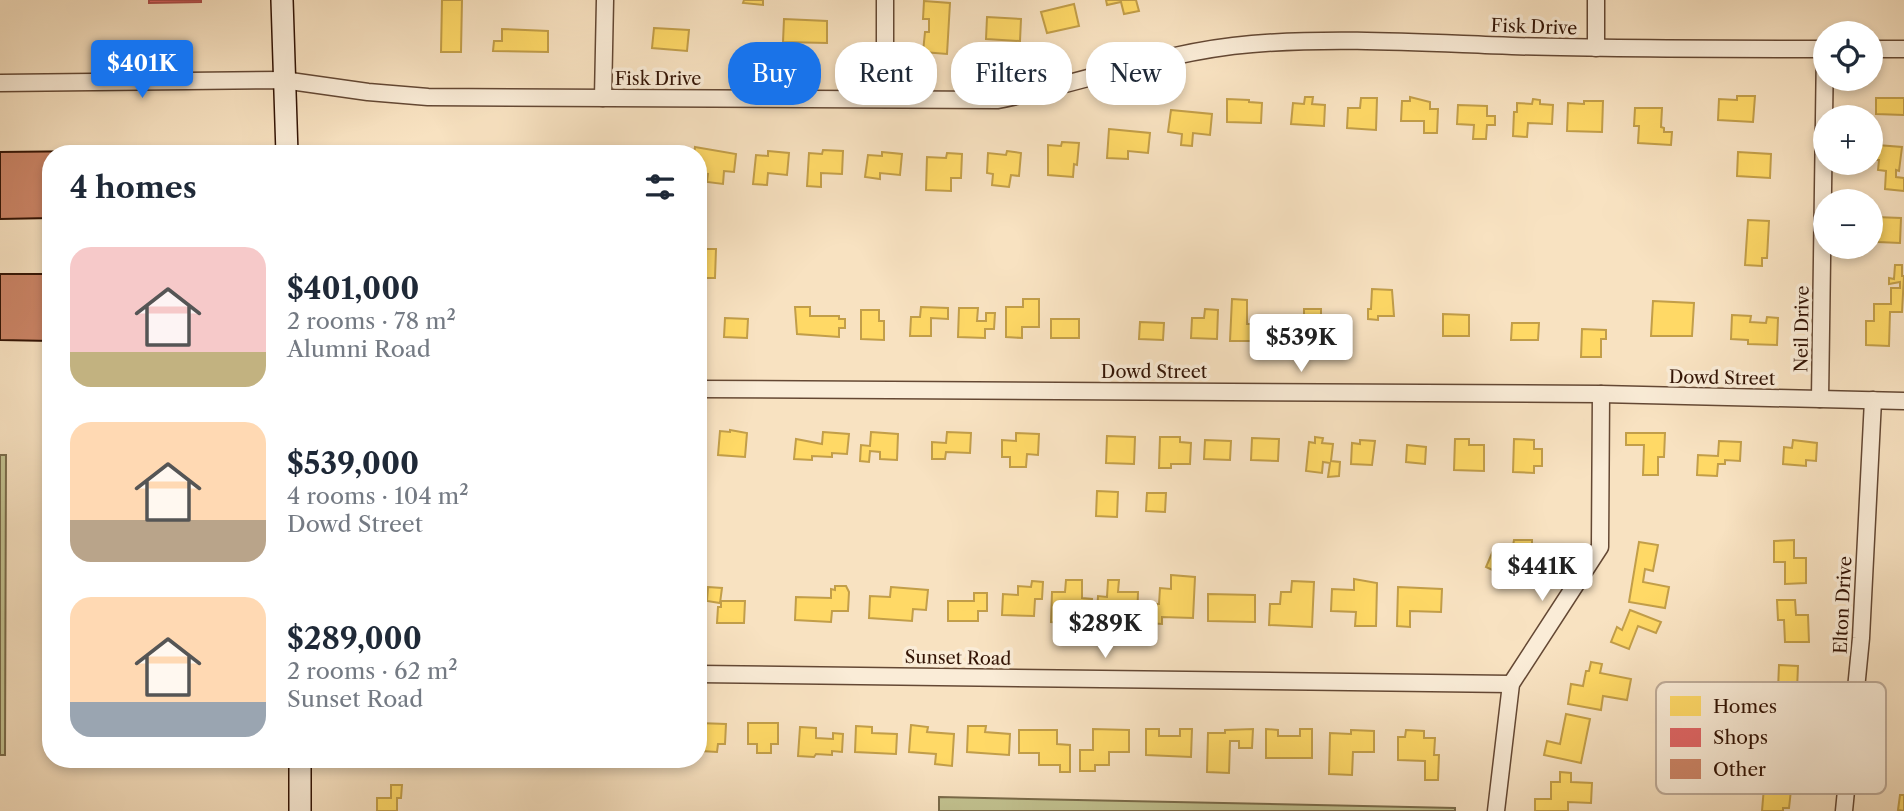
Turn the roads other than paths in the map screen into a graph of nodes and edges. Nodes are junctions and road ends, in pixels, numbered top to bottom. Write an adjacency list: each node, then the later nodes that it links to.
1 (282, 0): 10 (main road)
2 (606, 0): 13 (street)
3 (885, 0): 5 (street)
4 (1596, 0): 6 (street)
5 (885, 42)
6 (1596, 48): 7 (street, Fisk Drive); 15 (street, Fisk Drive)
7 (1813, 49)
8 (1883, 49): 9 (street)
9 (1904, 49)
10 (283, 80): 11 (street, Fisk Drive); 13 (street, Fisk Drive); 16 (main road)
11 (0, 83)
12 (1824, 91): 19 (street, Neil Drive)
13 (603, 98): 14 (street, Fisk Drive)
14 (835, 99)
15 (937, 99)
16 (287, 145)
17 (707, 388): 18 (street, Dowd Street)
18 (1601, 394): 19 (street, Dowd Street); 24 (street)
19 (1820, 399): 20 (street, Dowd Street)
20 (1873, 400): 21 (street, Dowd Street); 23 (street, Elton Drive)
21 (1904, 401)
22 (707, 674): 24 (street, Sunset Road)
23 (1857, 682)
24 (1511, 684): 27 (street)
25 (300, 768): 26 (main road)
26 (300, 811)
27 (1496, 811)

